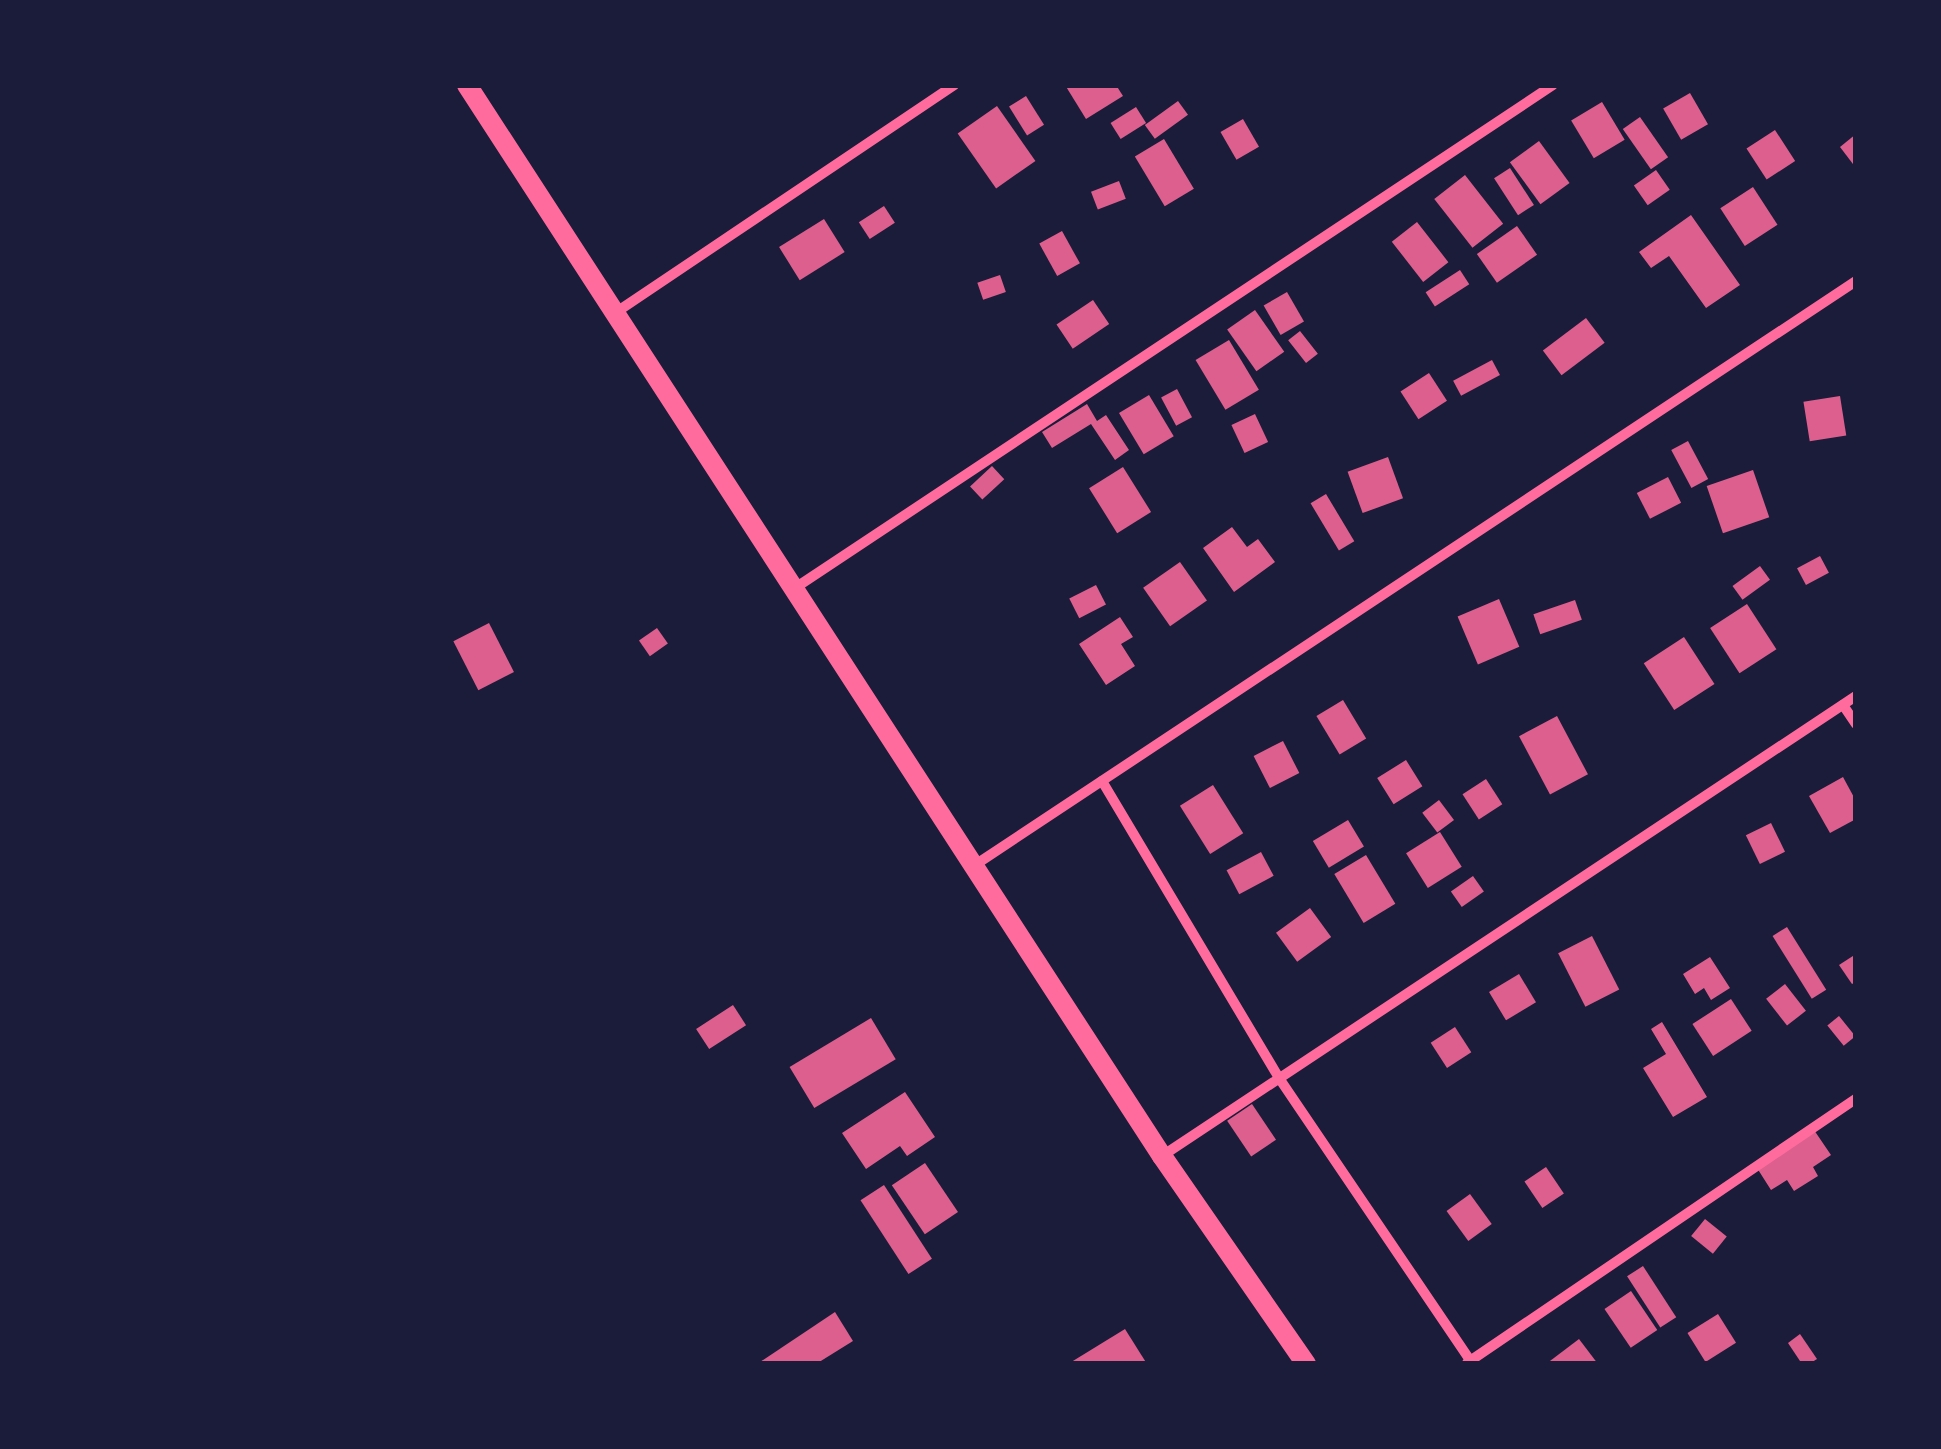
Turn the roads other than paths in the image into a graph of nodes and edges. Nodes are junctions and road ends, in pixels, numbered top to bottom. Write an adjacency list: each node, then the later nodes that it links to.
1 (467, 85): 5 (main road)
2 (954, 85): 5 (street)
3 (1553, 85): 6 (street)
4 (1856, 281): 10 (street)
5 (615, 312): 6 (main road)
6 (792, 590): 11 (main road)
7 (1856, 696): 8 (street)
8 (1843, 705): 9 (street); 12 (street)
9 (1856, 724)
10 (1102, 781): 11 (street); 12 (street)
11 (975, 865): 14 (main road)
12 (1279, 1078): 14 (street); 15 (street)
13 (1856, 1099): 15 (street)
14 (1162, 1156): 16 (main road)
15 (1470, 1363)
16 (1306, 1364)

